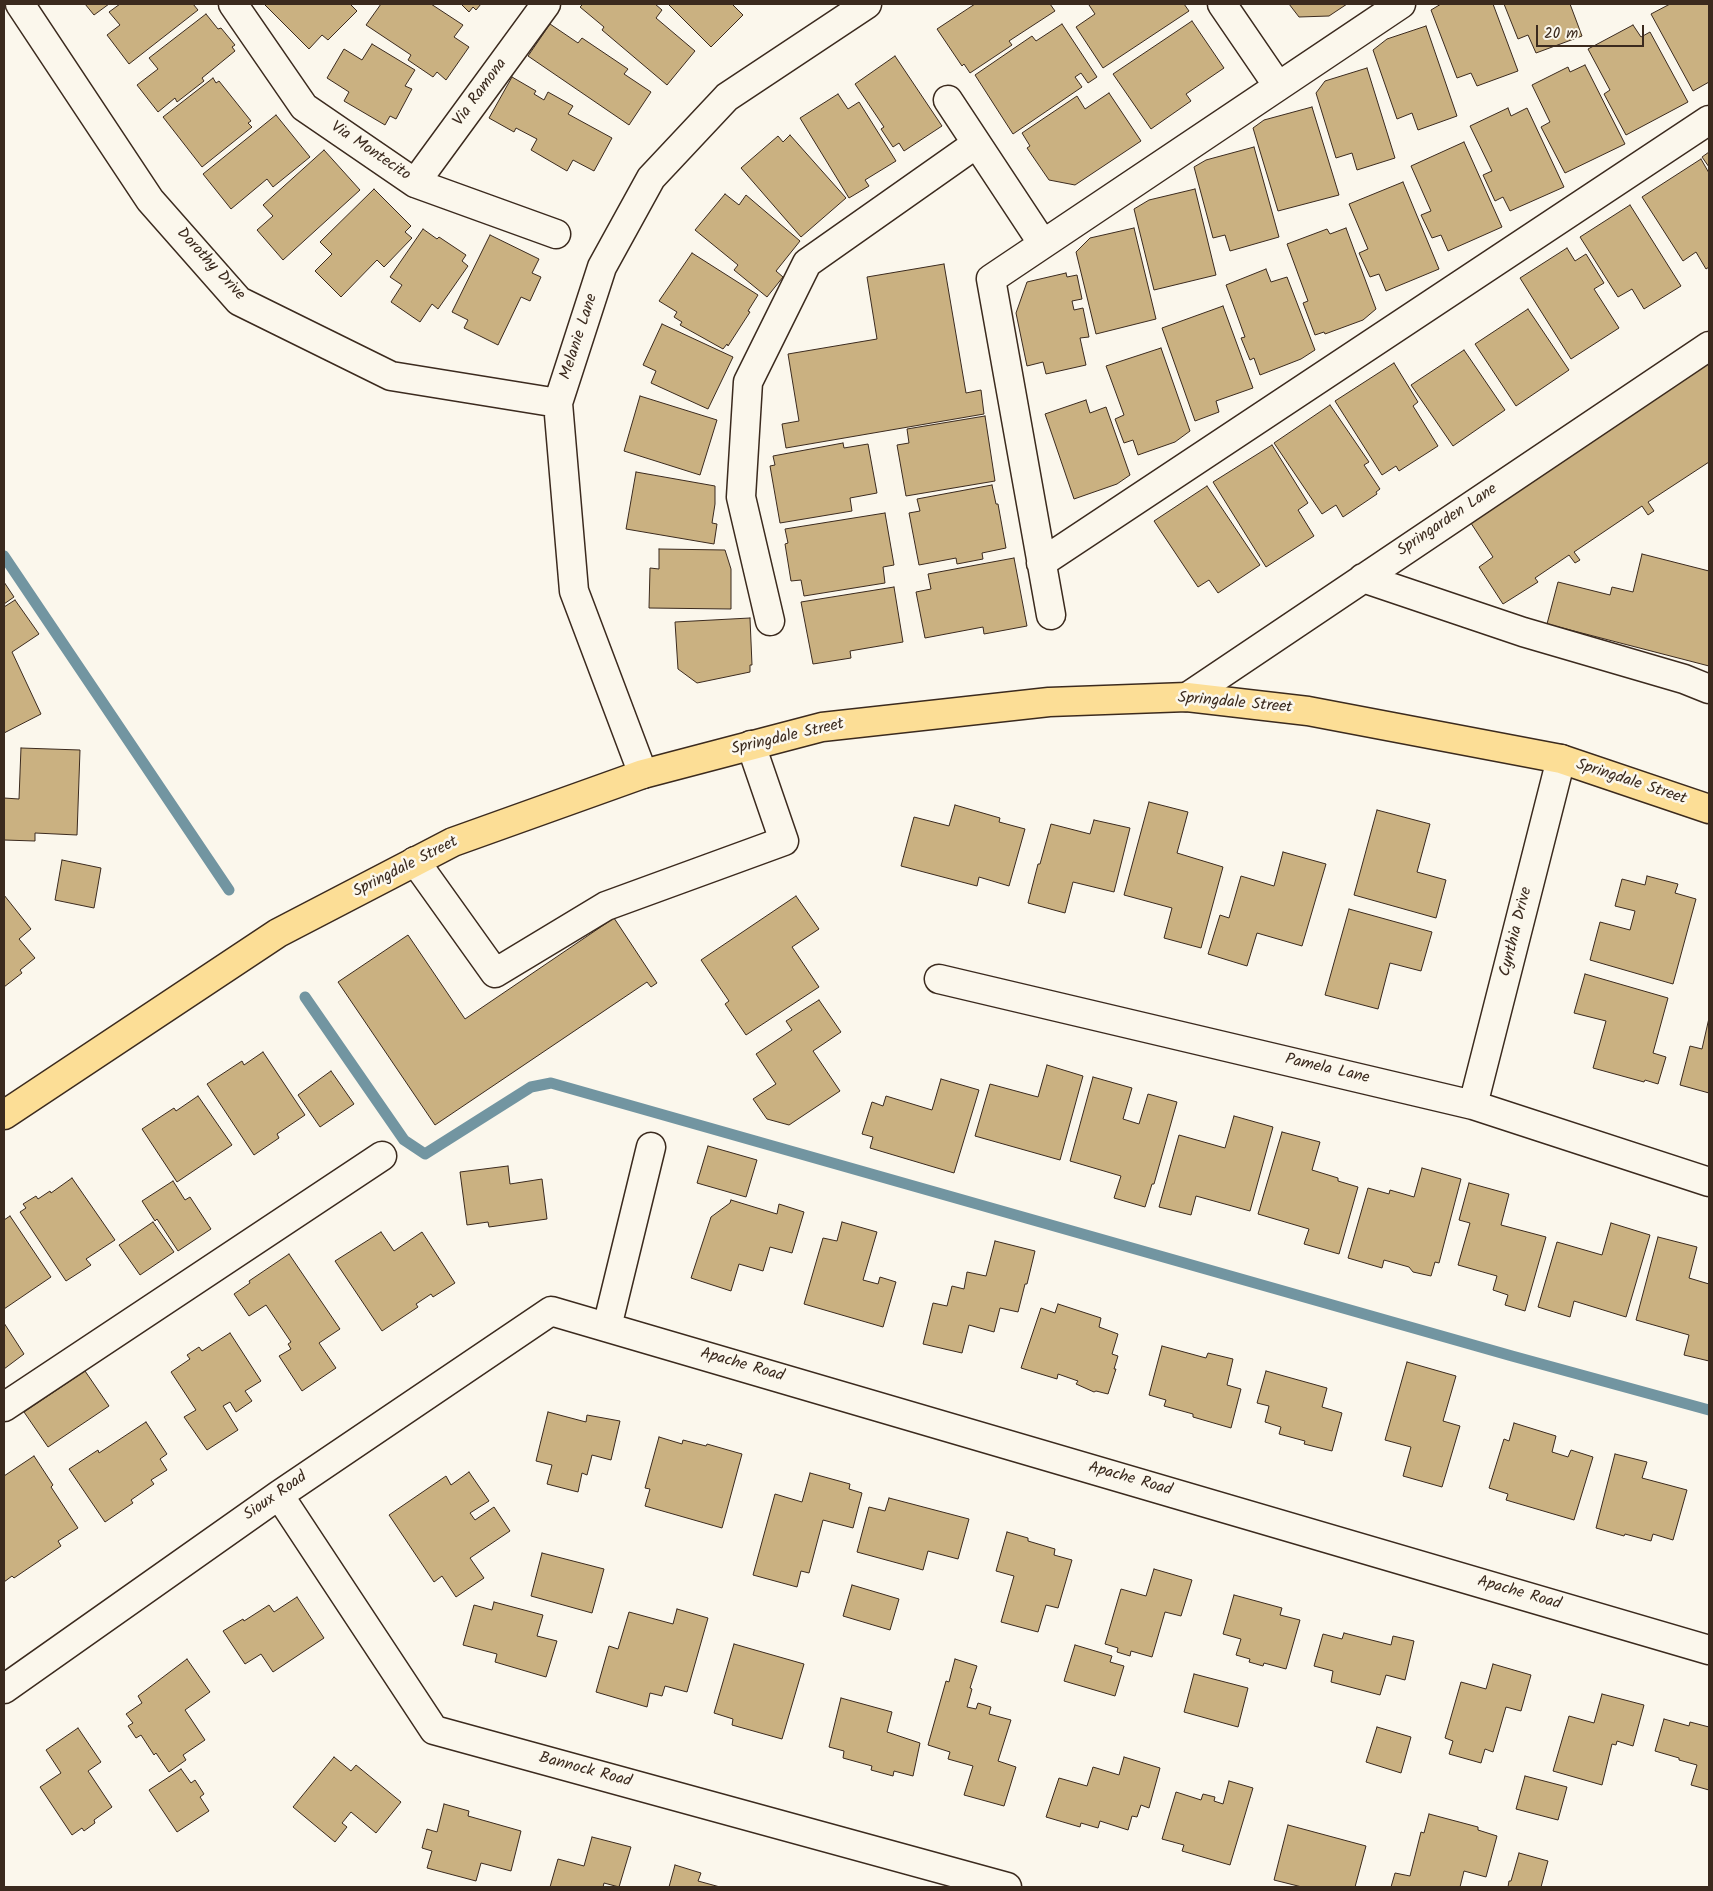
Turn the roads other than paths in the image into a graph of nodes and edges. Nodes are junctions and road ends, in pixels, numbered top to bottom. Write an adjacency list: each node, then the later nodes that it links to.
1 (20, 4): 15 (street, Dorothy Drive)
2 (233, 4): 11 (street, Via Montecito)
3 (546, 4): 11 (street, Via Ramona)
4 (867, 4): 15 (street, Melanie Lane)
5 (1222, 4): 7 (street)
6 (1401, 4): 7 (street)
7 (1278, 86): 13 (street)
8 (948, 100): 10 (street)
9 (1709, 120): 16 (street)
10 (976, 144): 13 (street); 19 (street)
11 (415, 183): 12 (street, Via Montecito)
12 (556, 234)
13 (1043, 244): 16 (street)
14 (1709, 346): 17 (street, Springarden Lane)
15 (558, 404): 24 (street, Melanie Lane)
16 (1041, 563): 18 (street)
17 (1364, 578): 20 (street); 21 (street, Springarden Lane)
18 (1051, 614)
19 (770, 621)
20 (1709, 689)
21 (1187, 697): 22 (main road, Springdale Street); 23 (main road, Springdale Street)
22 (752, 745): 24 (main road, Springdale Street); 26 (street)
23 (1561, 759): 25 (main road, Springdale Street); 28 (street, Cynthia Drive)
24 (643, 774): 26 (main road, Springdale Street)
25 (1709, 809)
26 (415, 861): 29 (main road, Springdale Street)
27 (939, 979): 28 (street, Pamela Lane)
28 (1473, 1105): 32 (street, Pamela Lane)
29 (4, 1115)
30 (651, 1146): 34 (street)
31 (382, 1156): 35 (street)
32 (1709, 1182)
33 (552, 1310): 34 (street, Apache Road); 36 (street, Sioux Road)
34 (607, 1327): 37 (street, Apache Road)
35 (4, 1407)
36 (279, 1495): 38 (street, Sioux Road); 39 (street, Bannock Road)
37 (1709, 1650)
38 (4, 1689)
39 (1007, 1887)

